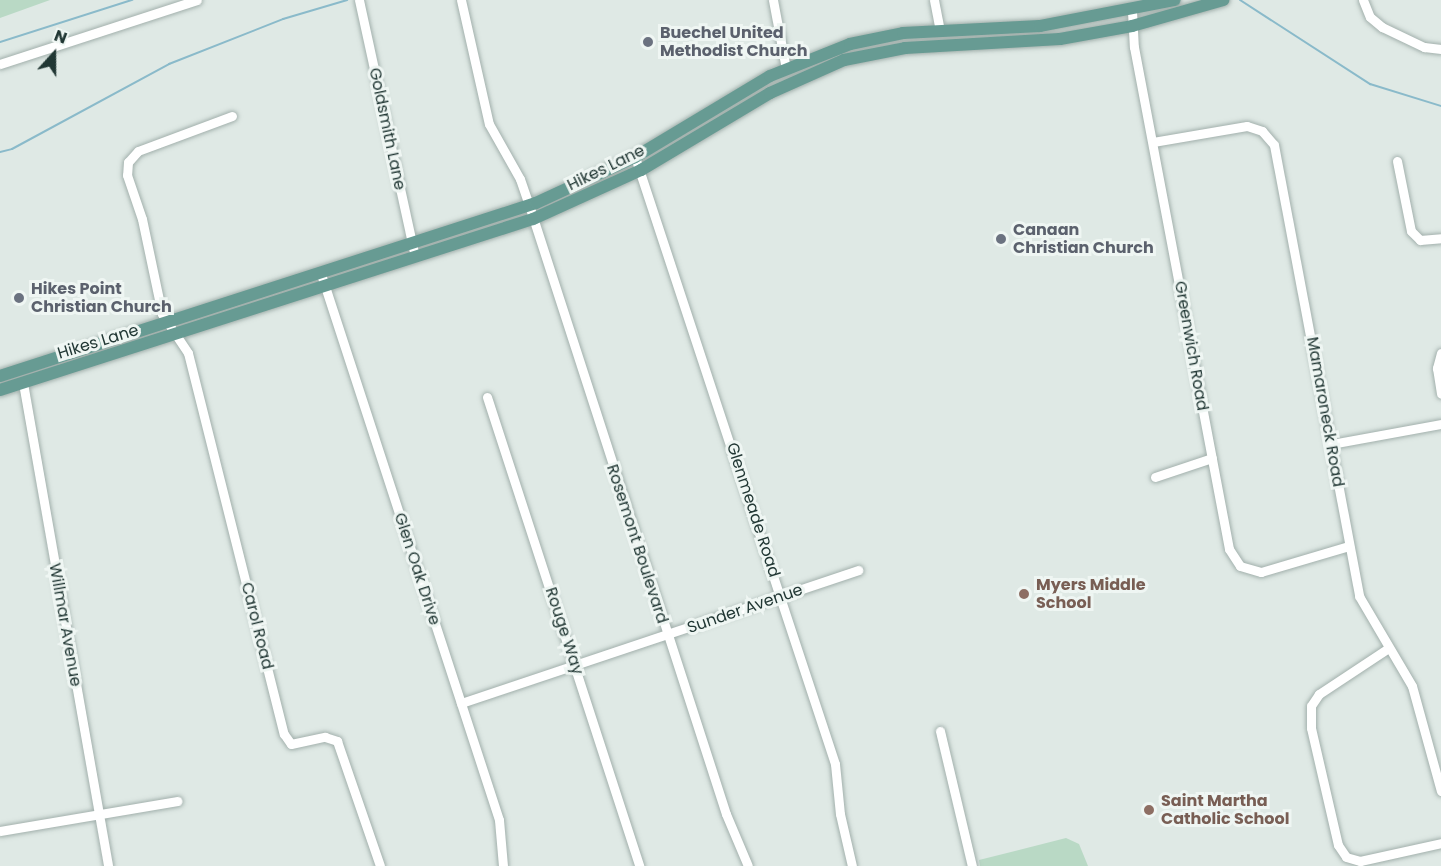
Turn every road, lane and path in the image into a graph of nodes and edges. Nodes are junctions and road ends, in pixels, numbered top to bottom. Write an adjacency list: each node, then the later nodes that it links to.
1 (197, 0): 13 (street)
2 (359, 0): 23 (street, Goldsmith Lane)
3 (461, 0): 20 (street, Rosemont Boulevard)
4 (773, 0): 14 (street)
5 (934, 0): 11 (street)
6 (1175, 0): 9 (main road, Hikes Lane)
7 (1363, 0): 12 (street)
8 (1222, 1): 10 (main road, Hikes Lane)
9 (1132, 11): 10 (street, Greenwich Road); 11 (main road, Hikes Lane)
10 (1132, 26): 16 (street, Greenwich Road); 19 (main road, Hikes Lane)
11 (940, 31): 14 (main road, Hikes Lane)
12 (1441, 49)
13 (0, 64)
14 (786, 69): 17 (main road, Hikes Lane)
15 (232, 116): 27 (street)
16 (1153, 142): 36 (street, Mamaroneck Road); 37 (street, Greenwich Road)
17 (635, 157): 19 (street, Glenmeade Road); 20 (main road, Hikes Lane)
18 (1397, 161): 22 (street)
19 (641, 170): 21 (main road, Hikes Lane); 41 (street, Glenmeade Road)
20 (529, 205): 21 (street, Rosemont Boulevard); 23 (main road, Hikes Lane)
21 (532, 219): 24 (main road, Hikes Lane); 42 (street, Rosemont Boulevard)
22 (1441, 238)
23 (412, 244): 24 (street, Goldsmith Lane); 25 (main road, Hikes Lane)
24 (415, 257): 26 (main road, Hikes Lane)
25 (321, 274): 26 (street, Glen Oak Drive); 27 (main road, Hikes Lane)
26 (326, 288): 28 (main road, Hikes Lane); 45 (street, Glen Oak Drive)
27 (168, 322): 28 (street); 30 (main road, Hikes Lane)
28 (177, 334): 31 (main road, Hikes Lane); 53 (street, Carol Road)
29 (1441, 353): 33 (street)
30 (0, 376)
31 (23, 383): 32 (main road, Hikes Lane); 49 (street, Willmar Avenue)
32 (0, 390)
33 (1441, 394)
34 (487, 398): 44 (street, Rouge Way)
35 (1441, 424): 36 (street)
36 (1331, 444): 39 (street, Mamaroneck Road)
37 (1212, 458): 38 (street); 39 (street, Greenwich Road)
38 (1155, 477)
39 (1349, 546): 43 (street, Mamaroneck Road)
40 (858, 570): 41 (street, Sunder Avenue)
41 (780, 598): 42 (street, Sunder Avenue); 57 (street, Glenmeade Road)
42 (667, 635): 44 (street, Sunder Avenue); 56 (street, Rosemont Boulevard)
43 (1387, 649): 47 (street, Mamaroneck Road); 51 (street)
44 (575, 665): 45 (street, Sunder Avenue); 55 (street, Rouge Way)
45 (461, 703): 54 (street, Glen Oak Drive)
46 (940, 731): 58 (street)
47 (1441, 791)
48 (177, 801): 49 (street)
49 (99, 814): 50 (street); 52 (street, Willmar Avenue)
50 (0, 831)
51 (1441, 843)
52 (108, 866)
53 (380, 866)
54 (503, 866)
55 (639, 866)
56 (748, 866)
57 (852, 866)
58 (972, 866)

